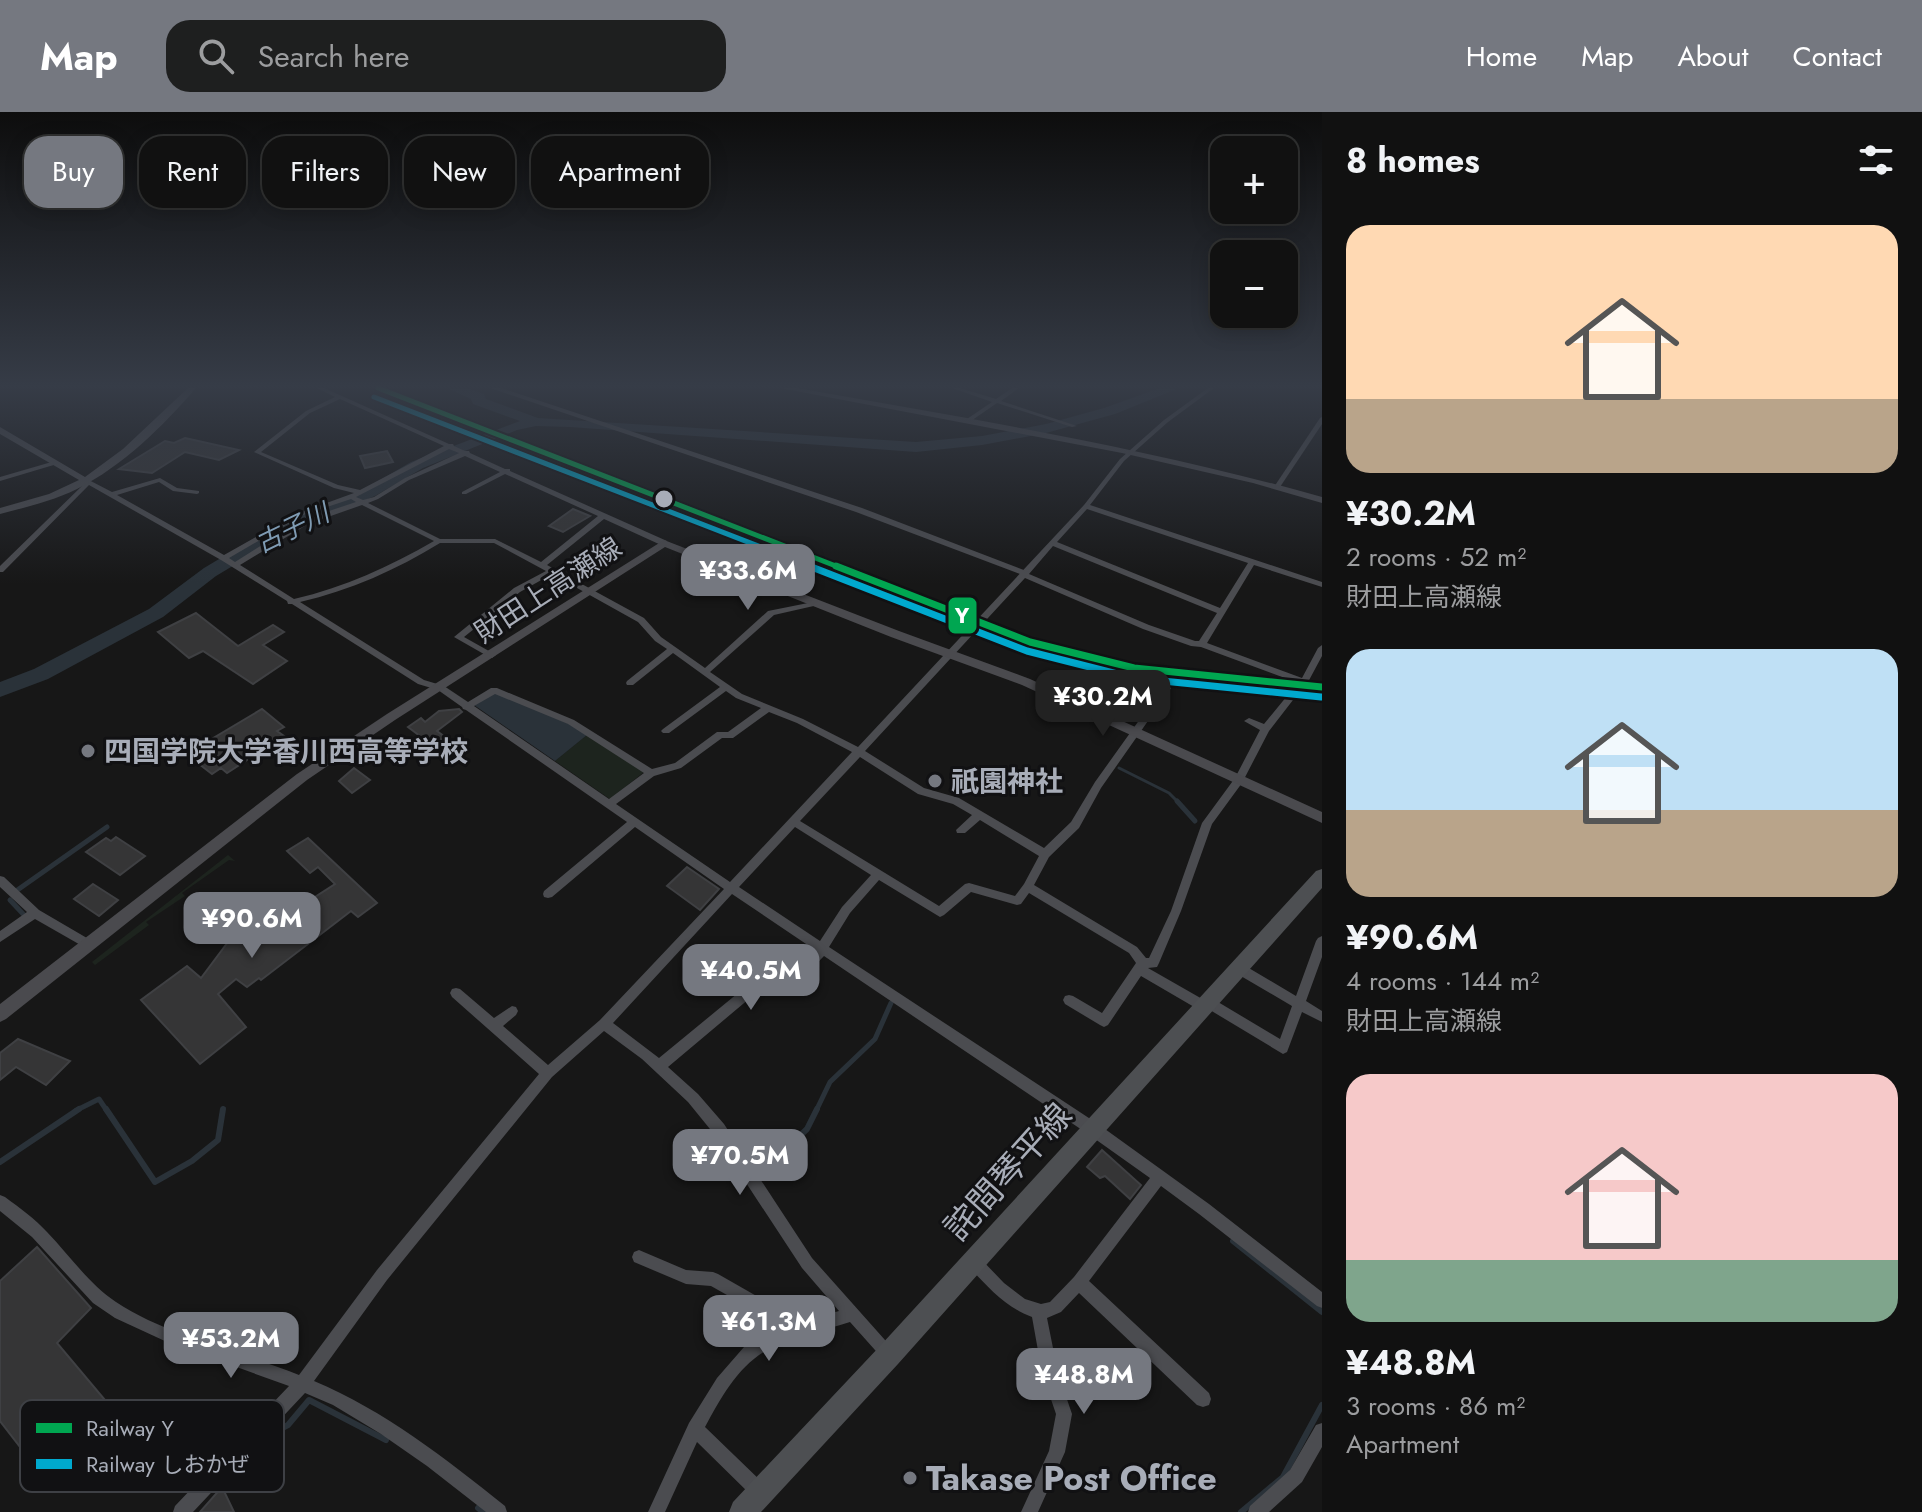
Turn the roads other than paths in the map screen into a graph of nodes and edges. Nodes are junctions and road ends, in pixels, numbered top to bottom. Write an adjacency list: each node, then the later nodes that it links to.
1 (39, 453): 11 (street)
2 (120, 453): 14 (street)
3 (260, 453): 19 (street)
4 (436, 453): 19 (street)
5 (464, 453): 19 (street)
6 (470, 453): 12 (street)
7 (693, 453): 33 (street)
8 (1130, 453): 21 (street)
9 (1131, 453): 15 (main road)
10 (1299, 453): 15 (street)
11 (55, 463): 13 (street); 14 (street)
12 (508, 470): 17 (street); 23 (street)
13 (0, 479)
14 (86, 480): 18 (street); 22 (street); 31 (street)
15 (1277, 487): 20 (main road)
16 (197, 492): 18 (street)
17 (464, 493)
18 (111, 495): 27 (street)
19 (357, 498): 24 (street); 27 (street); 29 (street)
20 (1322, 500)
21 (1086, 506): 26 (street); 28 (street)
22 (0, 511)
23 (604, 515): 25 (street); 30 (street)
24 (439, 541): 30 (street); 36 (street)
25 (664, 543): 35 (main road, 財田上高瀬線); 37 (main road, 財田上高瀬線)
26 (1052, 543): 33 (street); 38 (street)
27 (224, 558): 29 (street)
28 (1251, 563): 34 (street); 38 (street)
29 (235, 565): 36 (street)
30 (542, 565): 32 (street)
31 (0, 570)
32 (553, 570): 35 (street); 43 (street)
33 (1024, 573): 39 (street); 42 (street)
34 (1322, 585)
35 (591, 591): 41 (street); 43 (main road, 財田上高瀬線)
36 (291, 602): 48 (street)
37 (815, 603): 42 (main road, 財田上高瀬線); 44 (street)
38 (1222, 612): 39 (street)
39 (1202, 644): 40 (street)
40 (1322, 648)
41 (673, 649): 44 (street); 46 (street)
42 (948, 654): 55 (main road, 財田上高瀬線); 56 (street)
43 (492, 655): 48 (main road, 財田上高瀬線)
44 (706, 671): 47 (street)
45 (1173, 679): 55 (street)
46 (630, 683)
47 (726, 687): 51 (street); 54 (street)
48 (441, 688): 50 (street); 75 (main road, 財田上高瀬線)
49 (1290, 698): 53 (street)
50 (466, 707): 57 (street); 59 (street)
51 (766, 709): 56 (street); 57 (street)
52 (1249, 721): 53 (street)
53 (1265, 729): 58 (street)
54 (666, 731)
55 (1137, 734): 58 (main road, 財田上高瀬線); 65 (street)
56 (858, 751): 60 (street); 62 (street)
57 (651, 773): 59 (street)
58 (1239, 780): 61 (main road, 財田上高瀬線); 77 (street)
59 (609, 804): 63 (street)
60 (979, 815): 64 (street); 65 (street)
61 (1322, 818)
62 (793, 821): 66 (street); 70 (street)
63 (634, 822): 70 (street); 71 (street)
64 (961, 830)
65 (1045, 854): 69 (street)
66 (877, 875): 69 (street); 76 (street)
67 (1322, 876): 78 (main road, 詫間琴平線)
68 (0, 880): 72 (street)
69 (1028, 887): 77 (street)
70 (731, 888): 76 (street); 86 (street)
71 (548, 894)
72 (35, 913): 73 (street); 75 (street)
73 (0, 937)
74 (1322, 941): 81 (street)
75 (88, 944): 84 (main road, 財田上高瀬線)
76 (823, 948): 88 (street); 90 (street)
77 (1141, 966): 80 (street); 82 (street)
78 (1238, 968): 81 (street); 82 (main road, 詫間琴平線)
79 (456, 993): 87 (street)
80 (1069, 1000)
81 (1298, 1003): 82 (street); 85 (street)
82 (1207, 1005): 90 (main road, 詫間琴平線)
83 (512, 1011): 87 (street)
84 (0, 1014)
85 (1322, 1017)
86 (604, 1024): 88 (street); 89 (street)
87 (493, 1026): 89 (street)
88 (659, 1066): 98 (street)
89 (548, 1073): 101 (street)
90 (1093, 1129): 91 (street); 94 (main road, 詫間琴平線)
91 (1159, 1178): 95 (street); 96 (street)
92 (0, 1202): 101 (street)
93 (639, 1257): 99 (street)
94 (973, 1261): 97 (street); 100 (main road, 詫間琴平線)
95 (1079, 1282): 97 (street); 102 (street)
96 (1322, 1301)
97 (1038, 1312): 112 (street)
98 (853, 1314): 99 (street); 100 (street)
99 (790, 1333): 104 (street)
100 (889, 1355): 107 (main road, 詫間琴平線)
101 (301, 1385): 103 (street); 109 (street)
102 (1203, 1399)
103 (284, 1403)
104 (695, 1429): 107 (street); 110 (street)
105 (1322, 1431): 113 (street)
106 (200, 1492): 108 (street)
107 (761, 1492): 111 (main road, 詫間琴平線)
108 (181, 1512)
109 (499, 1512)
110 (656, 1512)
111 (743, 1512)
112 (1029, 1512)
113 (1256, 1512)

